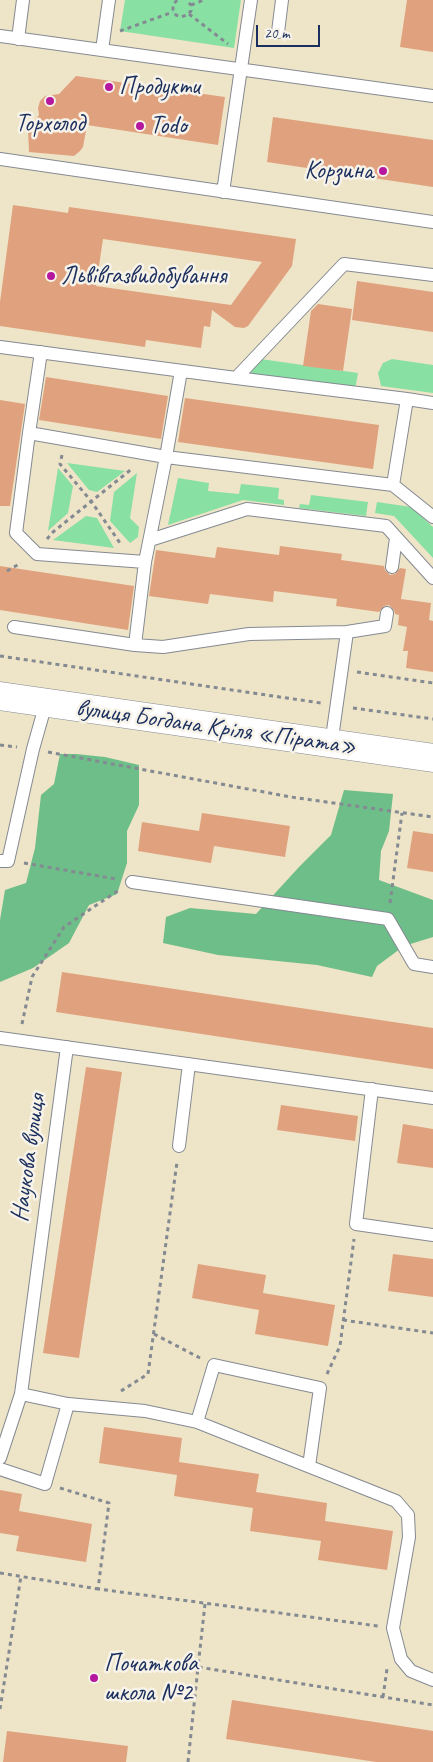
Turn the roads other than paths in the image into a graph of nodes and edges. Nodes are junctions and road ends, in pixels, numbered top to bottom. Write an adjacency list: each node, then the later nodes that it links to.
1 (23, 0): 7 (lane)
2 (109, 0): 8 (lane)
3 (251, 0): 9 (lane)
4 (282, 0): 5 (lane)
5 (278, 32)
6 (0, 36): 7 (lane)
7 (18, 39): 8 (lane)
8 (102, 50): 9 (lane)
9 (241, 69): 10 (lane); 12 (lane)
10 (433, 96)
11 (0, 159): 12 (lane)
12 (223, 192): 13 (lane)
13 (433, 222)
14 (433, 275): 18 (lane)
15 (0, 347): 16 (lane)
16 (40, 352): 17 (lane); 21 (lane)
17 (181, 372): 18 (lane); 22 (lane)
18 (236, 378): 19 (lane)
19 (407, 399): 20 (lane); 23 (lane)
20 (433, 403)
21 (29, 433): 22 (lane); 27 (lane)
22 (166, 456): 23 (lane); 26 (lane)
23 (393, 485): 24 (lane)
24 (433, 517)
25 (396, 538): 26 (lane); 28 (lane); 29 (lane)
26 (150, 540): 27 (lane)
27 (145, 562): 33 (lane)
28 (392, 567)
29 (433, 578)
30 (387, 613): 32 (lane)
31 (14, 627): 33 (lane)
32 (348, 632): 33 (lane); 36 (lane)
33 (135, 645)
34 (0, 696): 35 (street, вулиця Богдана Кріля «Пірата»)
35 (46, 703): 36 (street, вулиця Богдана Кріля «Пірата»); 38 (lane)
36 (331, 745): 37 (street, вулиця Богдана Кріля «Пірата»)
37 (433, 758)
38 (4, 861)
39 (132, 882): 40 (lane)
40 (433, 967)
41 (0, 1038): 42 (lane)
42 (67, 1047): 43 (lane); 48 (lane, Наукова вулиця)
43 (189, 1064): 44 (lane); 46 (lane)
44 (372, 1089): 45 (lane); 47 (lane)
45 (433, 1098)
46 (179, 1146)
47 (433, 1235)
48 (21, 1394): 49 (lane); 51 (lane, Наукова вулиця)
49 (68, 1404): 50 (lane); 53 (lane)
50 (197, 1422): 52 (lane); 52 (lane)
51 (0, 1458)
52 (309, 1466): 54 (lane)
53 (0, 1469)
54 (433, 1680)

